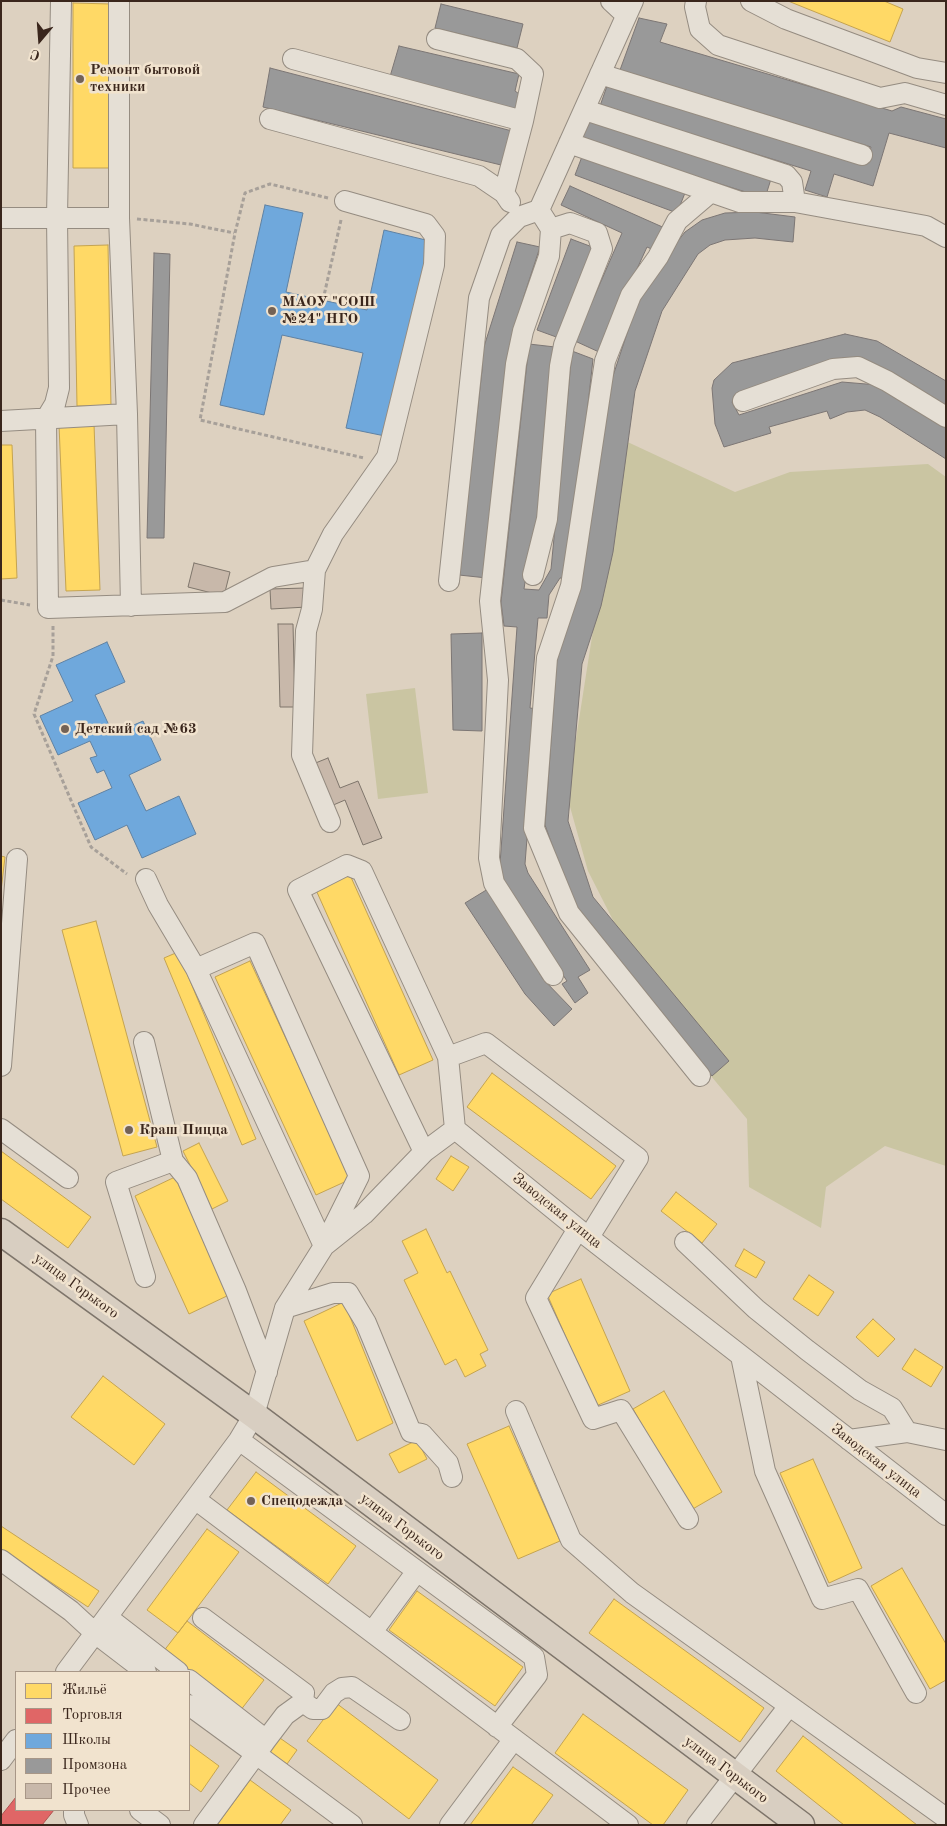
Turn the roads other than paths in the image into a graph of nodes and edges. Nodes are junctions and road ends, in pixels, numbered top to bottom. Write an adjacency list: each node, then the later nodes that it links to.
1 (61, 1): 22 (street)
2 (119, 1): 25 (street)
3 (611, 1): 6 (street)
4 (696, 1): 11 (street)
5 (751, 1): 9 (street)
6 (630, 8): 10 (street)
7 (437, 38): 14 (street)
8 (293, 59): 14 (street)
9 (946, 73)
10 (600, 74): 12 (street); 16 (street)
11 (946, 105)
12 (585, 110): 15 (street); 20 (street)
13 (270, 119): 18 (street)
14 (523, 121): 18 (street)
15 (569, 143): 17 (street); 21 (street)
16 (862, 155)
17 (711, 192): 20 (street); 45 (street)
18 (504, 193): 23 (street)
19 (345, 201): 33 (street)
20 (794, 202): 27 (street)
21 (540, 210): 23 (street); 26 (street)
22 (58, 217): 24 (street); 25 (street); 31 (street)
23 (519, 217): 35 (street)
24 (1, 218)
25 (119, 218): 29 (street)
26 (550, 229): 34 (street); 41 (street)
27 (946, 237)
28 (742, 401): 30 (street)
29 (126, 414): 31 (street); 36 (street)
30 (946, 417)
31 (46, 419): 32 (street); 36 (street)
32 (1, 422)
33 (315, 570): 36 (street); 37 (street)
34 (533, 575)
35 (449, 581)
36 (131, 606)
37 (330, 822)
38 (17, 859): 44 (street)
39 (146, 879): 40 (street)
40 (196, 969): 54 (street); 54 (street)
41 (553, 976)
42 (144, 1042): 49 (street)
43 (448, 1057): 46 (street); 48 (street); 52 (street)
44 (1, 1066)
45 (700, 1076)
46 (455, 1128): 48 (street); 52 (street, Заводская улица)
47 (1, 1129): 50 (street)
48 (424, 1152): 54 (street)
49 (173, 1161): 55 (street); 58 (street)
50 (68, 1178)
51 (1, 1232): 60 (main road, улица Горького)
52 (584, 1233): 57 (street, Заводская улица); 68 (street)
53 (685, 1242): 61 (street)
54 (324, 1246): 56 (street)
55 (145, 1277)
56 (285, 1308): 58 (street); 65 (street)
57 (742, 1356): 63 (street, Заводская улица); 78 (street)
58 (267, 1372): 60 (street)
59 (516, 1411): 81 (street)
60 (254, 1415): 62 (street); 88 (main road, улица Горького)
61 (907, 1432): 63 (street); 64 (street)
62 (239, 1440): 66 (street); 70 (street)
63 (849, 1440): 67 (street, Заводская улица)
64 (946, 1440)
65 (452, 1477)
66 (195, 1499): 72 (street); 73 (street)
67 (946, 1515)
68 (688, 1519)
69 (1, 1560): 72 (street)
70 (417, 1571): 73 (street); 83 (street)
71 (203, 1618): 79 (street)
72 (101, 1625): 74 (street); 75 (street); 76 (street)
73 (372, 1632): 83 (street)
74 (67, 1671)
75 (145, 1671)
76 (176, 1671)
77 (190, 1681): 86 (street)
78 (916, 1693)
79 (302, 1702): 82 (street); 86 (street)
80 (190, 1706): 86 (street)
81 (789, 1706): 88 (street); 91 (street)
82 (400, 1720)
83 (497, 1727): 84 (street)
84 (514, 1739): 96 (street); 97 (street)
85 (15, 1741): 87 (street)
86 (261, 1747): 94 (street); 95 (street)
87 (1, 1760)
88 (734, 1777): 98 (street); 99 (main road, улица Горького)
89 (74, 1811): 92 (street)
90 (141, 1811): 93 (street)
91 (946, 1818)
92 (78, 1825)
93 (160, 1825)
94 (204, 1825)
95 (352, 1825)
96 (450, 1825)
97 (628, 1825)
98 (697, 1825)
99 (800, 1825)

